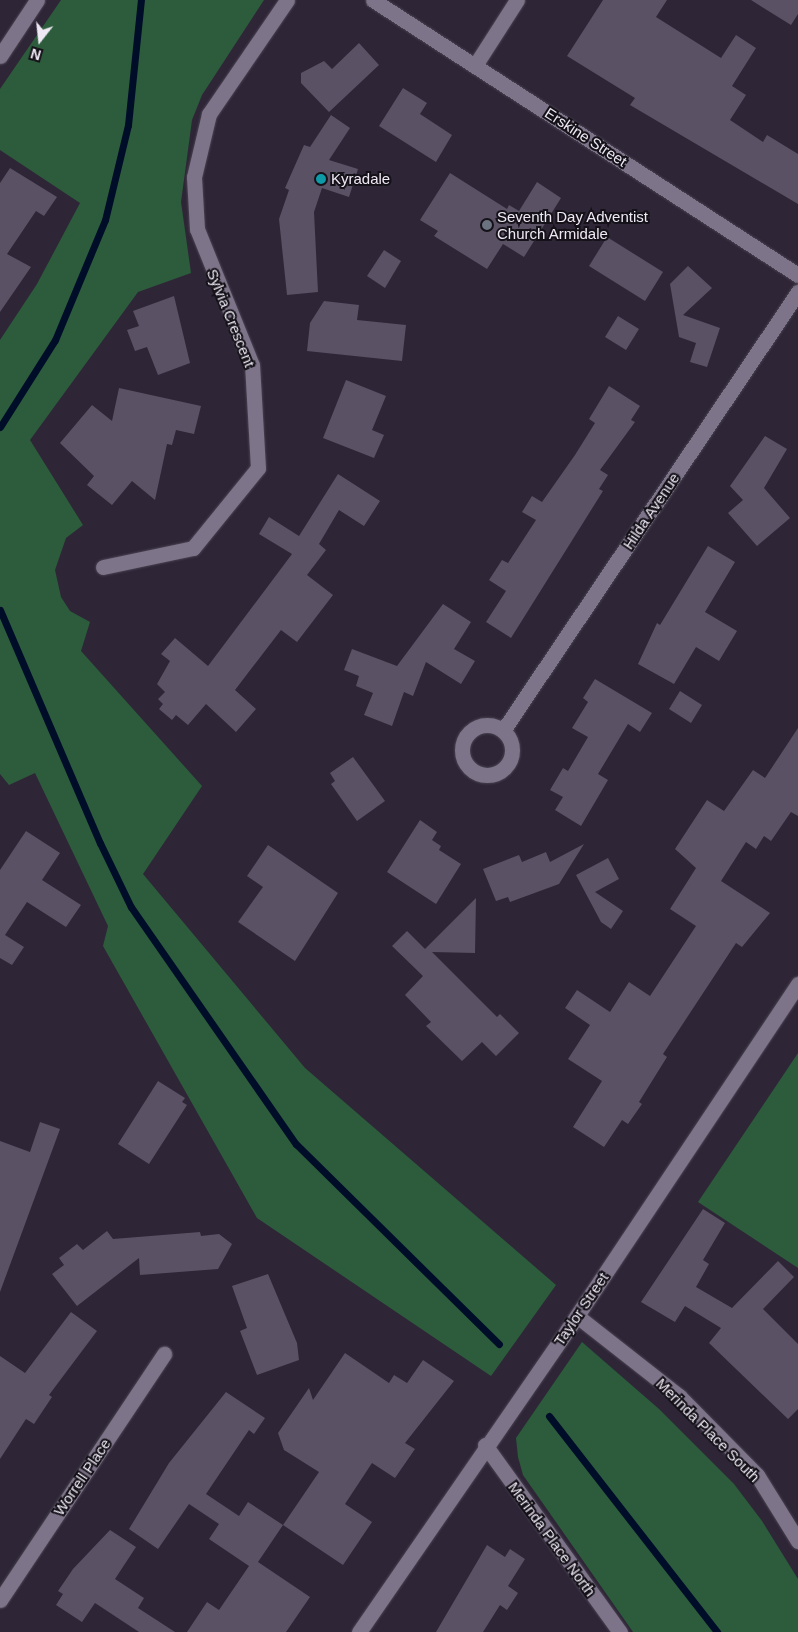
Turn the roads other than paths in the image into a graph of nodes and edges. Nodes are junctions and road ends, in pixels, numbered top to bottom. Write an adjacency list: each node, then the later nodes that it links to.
1 (37, 0): 5 (street)
2 (287, 0): 9 (street, Sylvia Crescent)
3 (373, 0): 6 (street, Erskine Street)
4 (517, 0): 6 (street)
5 (0, 56)
6 (476, 64): 7 (street, Erskine Street)
7 (798, 275)
8 (798, 292): 10 (street, Hilda Avenue)
9 (103, 567)
10 (504, 729)
11 (798, 984): 12 (street, Taylor Street)
12 (577, 1316): 14 (street, Taylor Street); 15 (street, Merinda Place South)
13 (164, 1354): 16 (street, Worrell Place)
14 (485, 1445): 17 (street, Taylor Street); 18 (street, Merinda Place North)
15 (798, 1541)
16 (0, 1600)
17 (359, 1632)
18 (620, 1632)

